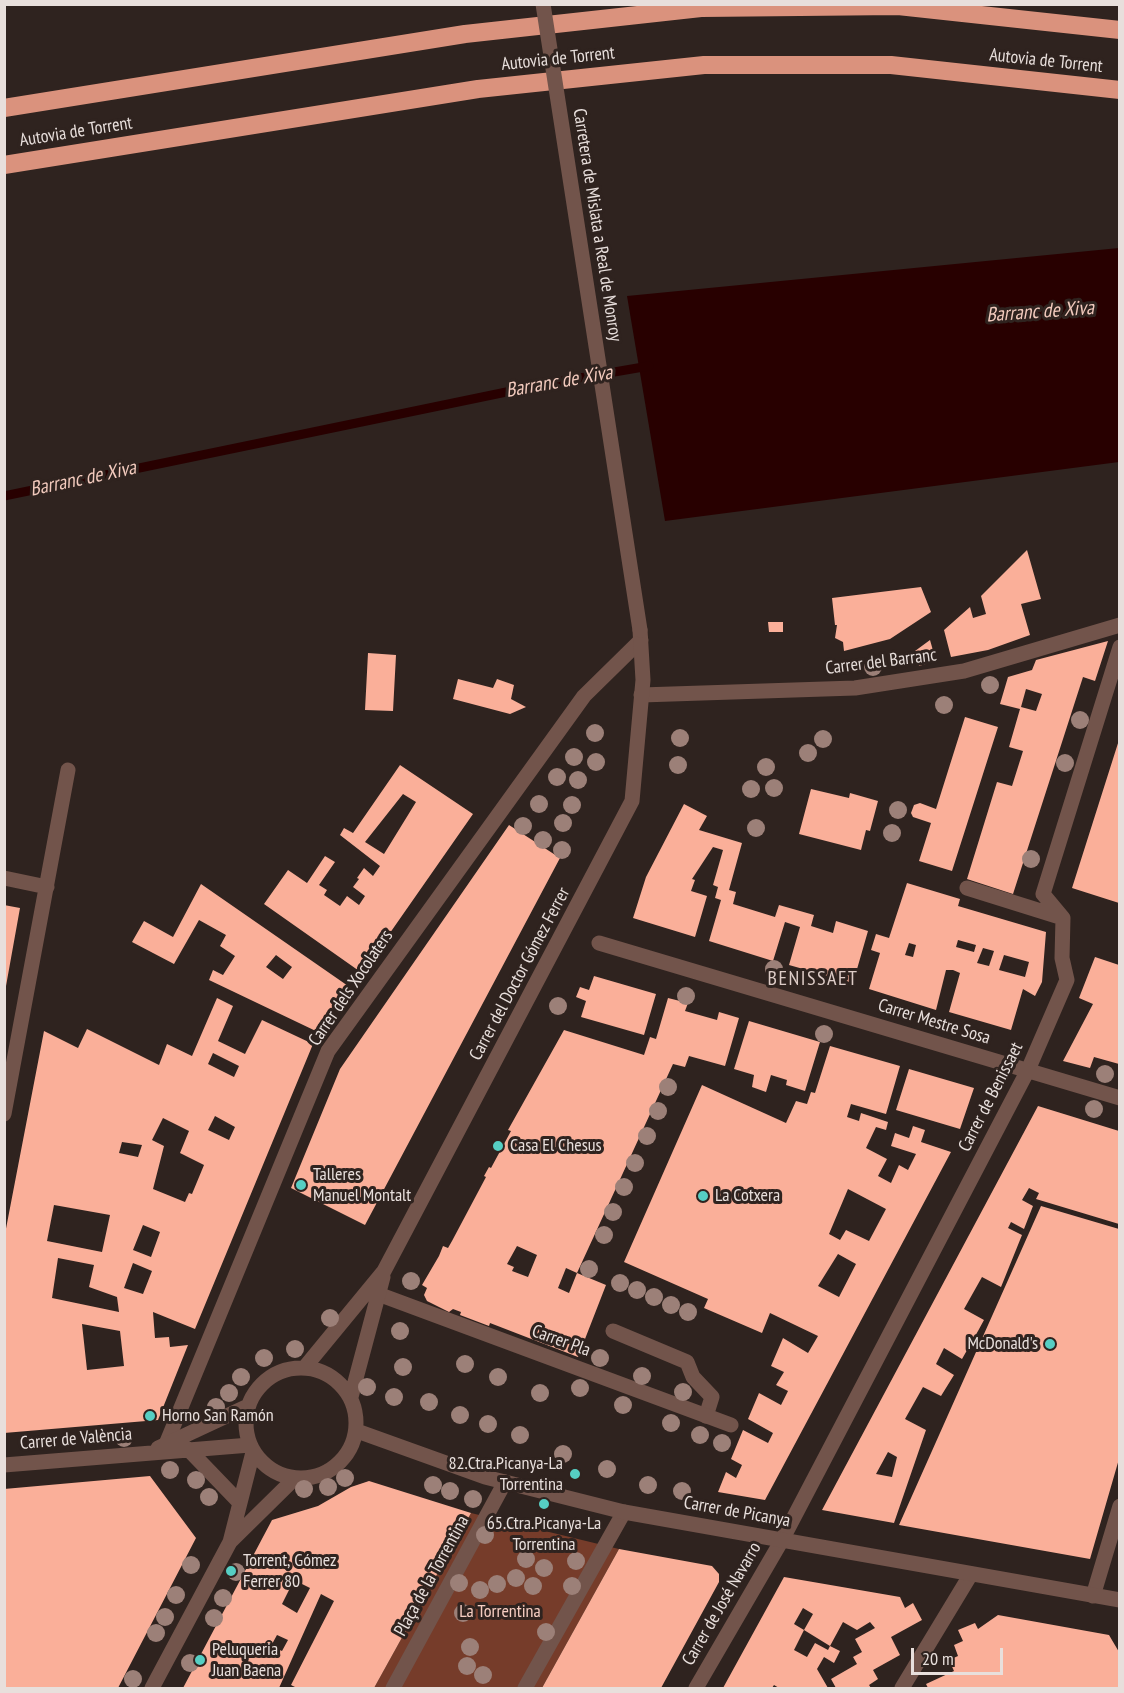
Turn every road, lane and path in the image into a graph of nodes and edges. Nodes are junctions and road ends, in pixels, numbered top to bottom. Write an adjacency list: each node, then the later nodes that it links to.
1 (543, 4): 7 (street, Carretera de Mislata a Real de Monroy, bridge)
2 (1119, 30): 4 (highway, Autovia de Torrent)
3 (1119, 90): 5 (highway, Autovia de Torrent)
4 (4, 108)
5 (4, 165)
6 (1119, 625): 9 (street, Carrer del Barranc)
7 (640, 635): 9 (street, Carretera de Mislata a Real de Monroy); 29 (street, Carrer dels Xocolaters)
8 (1119, 647): 14 (street)
9 (642, 688): 20 (street, Carrer del Doctor Gómez Ferrer)
10 (68, 770): 12 (street)
11 (4, 878): 12 (street)
12 (47, 887): 17 (street)
13 (967, 888): 14 (street)
14 (1063, 918): 16 (street, Carrer de Benissaet)
15 (599, 943): 16 (street, Carrer Mestre Sosa)
16 (1028, 1070): 18 (street, Carrer Mestre Sosa); 39 (street, Carrer de Benissaet)
17 (6, 1095): 19 (street)
18 (1119, 1098)
19 (4, 1114)
20 (384, 1271): 21 (street, Carrer del Doctor Gómez Ferrer); 23 (street, Carrer del Doctor Gómez Ferrer)
21 (378, 1294): 24 (street, Carrer del Doctor Gómez Ferrer); 26 (street, Carrer Pla)
22 (613, 1331): 26 (street)
23 (306, 1367): 24 (street); 25 (street)
24 (351, 1397): 28 (street)
25 (248, 1406): 29 (street, Carrer de València); 31 (street)
26 (706, 1416): 27 (street, Carrer Pla)
27 (731, 1425)
28 (357, 1431): 34 (street); 35 (street, Carrer de Picanya)
29 (166, 1444): 32 (street, Carrer de València)
30 (189, 1449): 31 (street, Carrer de València); 32 (street, Carrer de València); 36 (street)
31 (251, 1449): 34 (street); 36 (street)
32 (152, 1451): 33 (street, Carrer de València)
33 (4, 1465)
34 (294, 1479): 40 (street)
35 (505, 1482): 38 (street, Carrer de Picanya); 45 (street, Plaça de la Torrentina)
36 (240, 1503): 40 (street)
37 (1119, 1506): 42 (street)
38 (624, 1512): 39 (street, Carrer de Picanya); 46 (street)
39 (782, 1540): 41 (street, Carrer de Picanya); 47 (street, Carrer de José Navarro)
40 (230, 1542): 44 (street)
41 (972, 1574): 42 (street, Carrer de Picanya); 48 (street)
42 (1093, 1596): 43 (street, Carrer de Picanya)
43 (1119, 1600)
44 (152, 1689)
45 (393, 1689)
46 (525, 1689)
47 (696, 1689)
48 (902, 1689)

